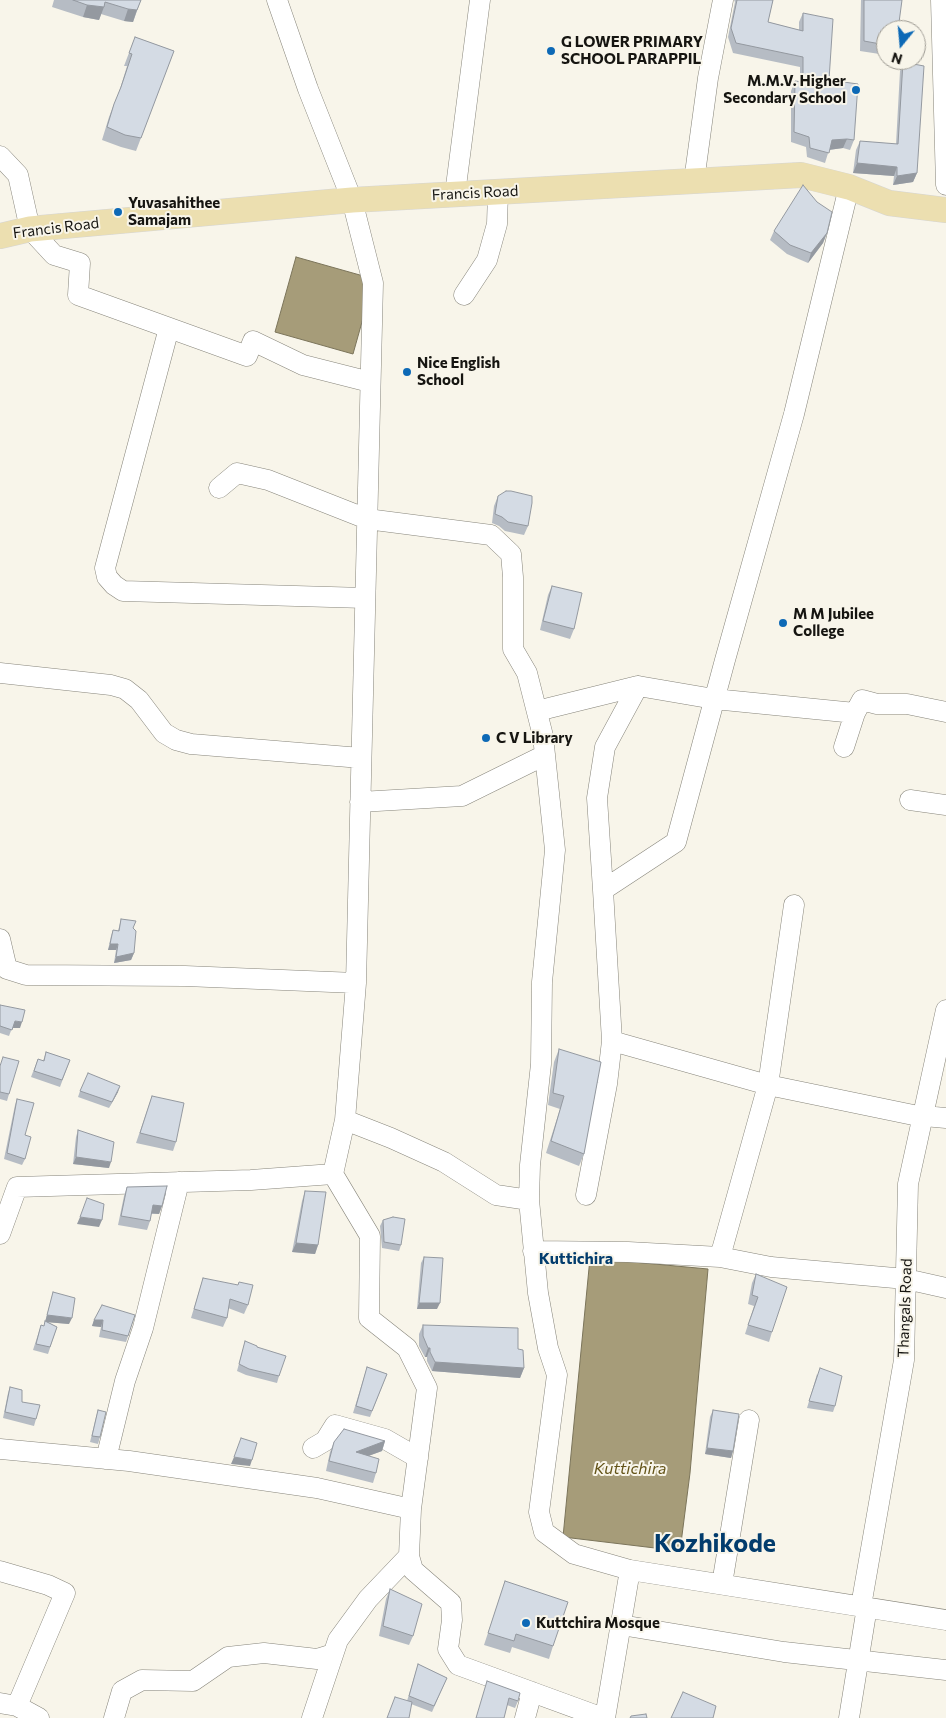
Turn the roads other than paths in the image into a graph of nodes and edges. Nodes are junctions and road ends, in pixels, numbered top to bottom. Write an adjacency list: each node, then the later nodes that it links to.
1 (277, 0): 11 (street)
2 (480, 0): 10 (street)
3 (723, 0): 6 (street)
4 (941, 0): 7 (street)
5 (0, 156): 13 (street)
6 (694, 181): 8 (main road, Francis Road); 9 (main road, Francis Road)
7 (946, 185)
8 (849, 188): 12 (main road, Francis Road); 23 (street)
9 (498, 192): 10 (main road, Francis Road); 15 (street)
10 (455, 194): 11 (main road, Francis Road)
11 (352, 200): 13 (main road, Francis Road); 17 (street)
12 (946, 210)
13 (30, 229): 14 (main road, Francis Road); 16 (street)
14 (0, 236)
15 (464, 295)
16 (169, 328): 17 (street); 20 (street)
17 (370, 382): 19 (street)
18 (220, 488): 19 (street)
19 (367, 519): 20 (street); 24 (street)
20 (365, 598): 29 (street)
21 (0, 673): 29 (street)
22 (638, 686): 23 (street); 24 (street); 33 (street)
23 (714, 699): 26 (street); 33 (street)
24 (537, 710): 28 (street)
25 (946, 712): 26 (street)
26 (855, 713): 27 (street)
27 (844, 748)
28 (545, 755): 31 (street); 46 (street)
29 (361, 758): 31 (street)
30 (910, 800): 32 (street)
31 (360, 802): 36 (street)
32 (946, 805)
33 (603, 890): 38 (street)
34 (794, 905): 39 (street)
35 (0, 939): 36 (street)
36 (356, 983): 42 (street)
37 (946, 1010): 40 (street, Thangals Road)
38 (612, 1041): 39 (street); 45 (street)
39 (768, 1085): 40 (street); 49 (street)
40 (922, 1117): 41 (street); 50 (street, Thangals Road)
41 (946, 1118)
42 (345, 1120): 43 (street); 46 (street)
43 (333, 1174): 44 (street); 55 (street)
44 (178, 1182): 47 (street); 56 (street)
45 (586, 1195)
46 (529, 1200): 48 (street)
47 (0, 1234)
48 (533, 1252): 49 (street); 59 (street)
49 (720, 1257): 50 (street)
50 (906, 1279): 51 (street); 62 (street, Thangals Road)
51 (946, 1288)
52 (749, 1420): 61 (street)
53 (313, 1448): 55 (street)
54 (0, 1450): 56 (street)
55 (418, 1458): 57 (street)
56 (106, 1459): 57 (street)
57 (411, 1509): 58 (street)
58 (409, 1556): 65 (street); 68 (street)
59 (630, 1570): 61 (street); 64 (street)
60 (0, 1571): 69 (street)
61 (722, 1584): 62 (street)
62 (864, 1607): 63 (street); 66 (street, Thangals Road)
63 (946, 1620)
64 (621, 1624): 66 (street); 74 (street)
65 (333, 1654): 71 (street); 72 (street)
66 (858, 1661): 67 (street); 75 (street, Thangals Road)
67 (946, 1670)
68 (532, 1692): 73 (street); 74 (street)
69 (8, 1705): 70 (street)
70 (39, 1718)
71 (114, 1718)
72 (312, 1718)
73 (525, 1718)
74 (604, 1718)
75 (849, 1718)

